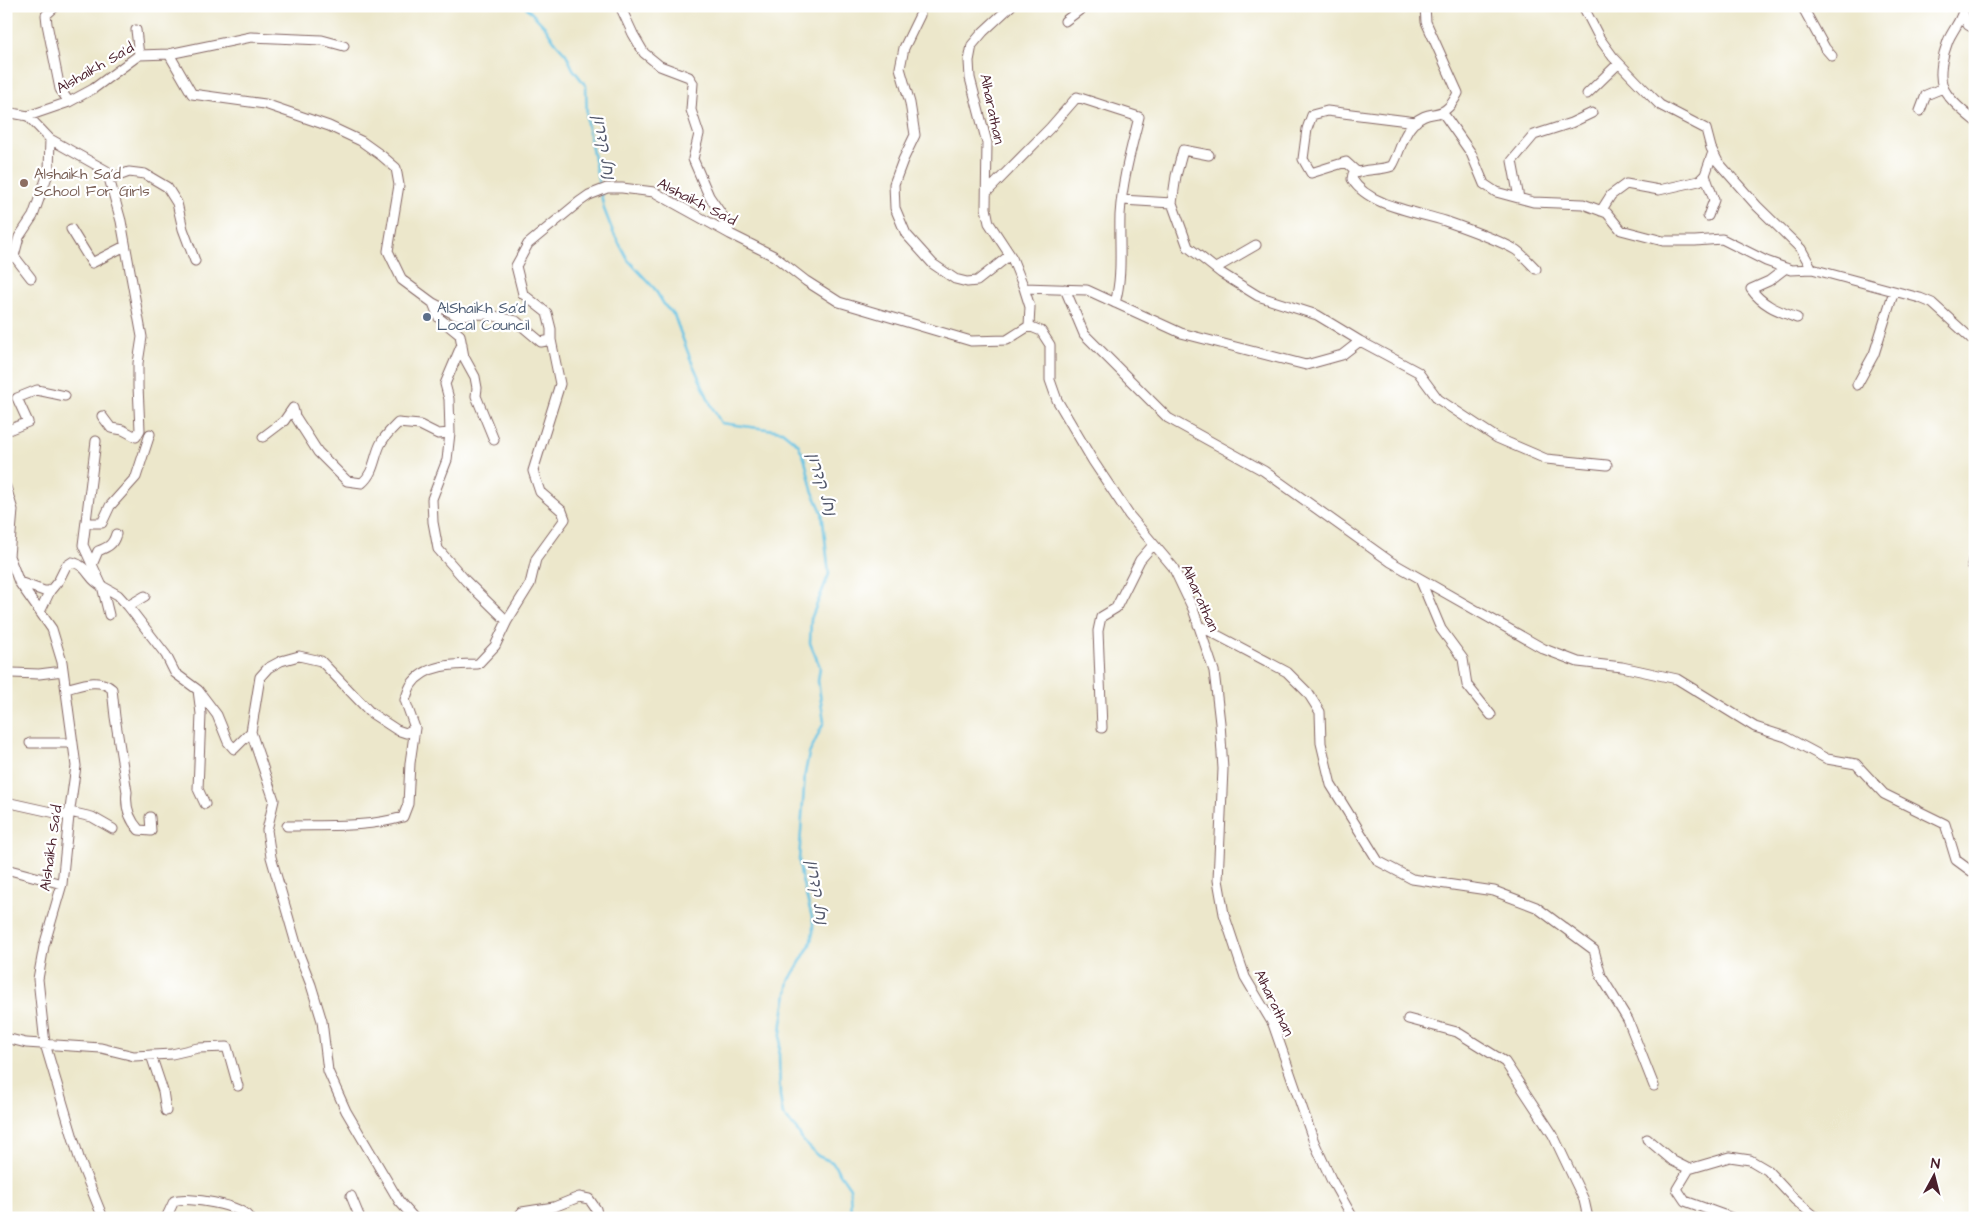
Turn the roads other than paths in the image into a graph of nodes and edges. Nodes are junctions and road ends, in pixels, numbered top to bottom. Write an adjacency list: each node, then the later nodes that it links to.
1 (56, 6): 20 (street)
2 (620, 6): 41 (street)
3 (1011, 6): 34 (street, Alharathan)
4 (1085, 6): 10 (street)
5 (1425, 6): 23 (street)
6 (1583, 6): 17 (street)
7 (1802, 6): 16 (street)
8 (1963, 10): 11 (street); 18 (street)
9 (920, 15): 44 (street)
10 (1065, 21)
11 (1975, 29)
12 (136, 30): 15 (street)
13 (344, 46): 14 (street, Alshaikh Sa'd)
14 (169, 54): 15 (street, Alshaikh Sa'd); 54 (street)
15 (139, 56): 20 (street, Alshaikh Sa'd)
16 (1832, 56)
17 (1619, 63): 19 (street); 29 (street)
18 (1943, 88): 21 (street); 26 (street)
19 (1587, 94)
20 (69, 102): 25 (street, Alshaikh Sa'd)
21 (1920, 110)
22 (6, 112): 25 (street, Alshaikh Sa'd)
23 (1443, 113): 27 (street); 35 (street)
24 (1592, 113): 35 (street)
25 (28, 116): 28 (street)
26 (1975, 120)
27 (1416, 122): 31 (street); 31 (street)
28 (50, 139): 33 (street); 50 (street)
29 (1713, 152): 32 (street); 49 (street)
30 (1209, 156): 37 (street)
31 (1357, 172): 48 (street)
32 (1705, 175): 38 (street); 39 (street)
33 (110, 179): 43 (street); 45 (street)
34 (987, 192): 36 (street); 44 (street, Alharathan)
35 (1519, 198): 38 (street)
36 (1122, 200): 37 (street); 55 (street)
37 (1172, 203): 46 (street)
38 (1601, 211): 47 (street)
39 (1708, 216)
40 (71, 228): 43 (street)
41 (730, 234): 57 (street, Alshaikh Sa'd); 58 (street, Alshaikh Sa'd)
42 (1256, 245): 46 (street)
43 (125, 246): 64 (street)
44 (1010, 255): 51 (street, Alharathan)
45 (195, 261)
46 (1216, 268): 59 (street)
47 (1786, 268): 49 (street); 56 (street)
48 (1536, 269)
49 (1812, 269): 53 (street)
50 (31, 278)
51 (1024, 288): 52 (street); 57 (street, Alharathan)
52 (1065, 288): 55 (street); 79 (street)
53 (1894, 291): 60 (street); 62 (street)
54 (432, 303): 58 (street); 61 (street)
55 (1115, 303): 59 (street)
56 (1797, 318)
57 (1029, 326): 75 (street, Alharathan)
58 (551, 340): 87 (street, Alshaikh Sa'd)
59 (1360, 341): 71 (street)
60 (1975, 342)
61 (462, 344): 66 (street); 70 (street)
62 (1858, 385)
63 (65, 396): 65 (street)
64 (102, 416)
65 (6, 431)
66 (450, 433): 68 (street); 87 (street)
67 (150, 434): 73 (street)
68 (263, 437)
69 (96, 440): 73 (street)
70 (494, 440)
71 (1607, 465)
72 (6, 486): 80 (street, Alshaikh Sa'd)
73 (86, 523): 77 (street)
74 (116, 534): 77 (street)
75 (1153, 545): 88 (street, Alharathan); 95 (street)
76 (1975, 549): 78 (street)
77 (92, 565): 81 (street)
78 (1972, 565)
79 (1420, 579): 93 (street); 106 (street)
80 (18, 582): 82 (street); 85 (street, Alshaikh Sa'd)
81 (102, 586): 82 (street); 84 (street); 86 (street)
82 (50, 591): 85 (street)
83 (145, 596): 84 (street)
84 (128, 606): 92 (street)
85 (40, 612): 89 (street, Alshaikh Sa'd)
86 (109, 615)
87 (507, 621): 94 (street)
88 (1198, 625): 113 (street); 125 (street, Alharathan)
89 (63, 671): 90 (street); 91 (street, Alshaikh Sa'd)
90 (12, 673)
91 (66, 689): 98 (street, Alshaikh Sa'd); 102 (street)
92 (198, 690): 96 (street); 100 (street)
93 (1491, 715)
94 (415, 728): 96 (street); 103 (street)
95 (1102, 728)
96 (251, 732): 122 (street)
97 (30, 743): 98 (street)
98 (73, 743): 101 (street, Alshaikh Sa'd)
99 (6, 802): 101 (street)
100 (205, 804)
101 (69, 814): 104 (street); 107 (street, Alshaikh Sa'd)
102 (150, 817)
103 (287, 826)
104 (113, 829)
105 (6, 869): 107 (street)
106 (1975, 874)
107 (62, 884): 110 (street, Alshaikh Sa'd)
108 (1408, 1019): 126 (street)
109 (6, 1038): 110 (street)
110 (46, 1044): 111 (street); 118 (street, Alshaikh Sa'd)
111 (151, 1055): 112 (street); 114 (street)
112 (238, 1086)
113 (1654, 1086)
114 (166, 1110)
115 (1647, 1139): 116 (street)
116 (1689, 1170): 127 (street); 128 (street)
117 (351, 1196): 121 (street)
118 (103, 1218)
119 (166, 1218): 120 (street)
120 (249, 1218)
121 (360, 1218)
122 (414, 1218)
123 (517, 1218): 124 (street)
124 (598, 1218)
125 (1353, 1218)
126 (1588, 1218)
127 (1732, 1218)
128 (1817, 1218)

